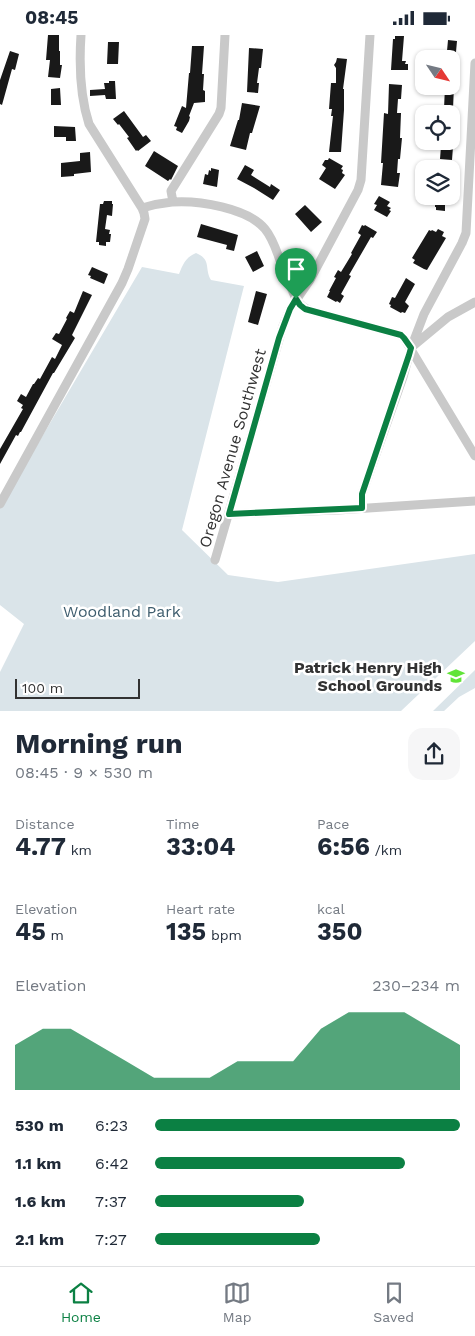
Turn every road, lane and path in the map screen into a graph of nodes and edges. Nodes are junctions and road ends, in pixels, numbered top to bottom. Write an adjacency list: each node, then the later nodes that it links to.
1 (81, 35): 6 (street)
2 (225, 35): 5 (street)
3 (370, 35): 7 (street, Oregon Avenue Southwest)
4 (475, 63): 9 (street)
5 (173, 202): 6 (street); 7 (street)
6 (142, 208): 12 (street)
7 (296, 299): 9 (street); 14 (street, Oregon Avenue Southwest)
8 (475, 302): 9 (street)
9 (411, 348): 10 (street); 13 (street)
10 (475, 456)
11 (475, 501): 13 (street)
12 (0, 504)
13 (362, 508): 14 (street)
14 (229, 514): 15 (street, Oregon Avenue Southwest)
15 (215, 560)

